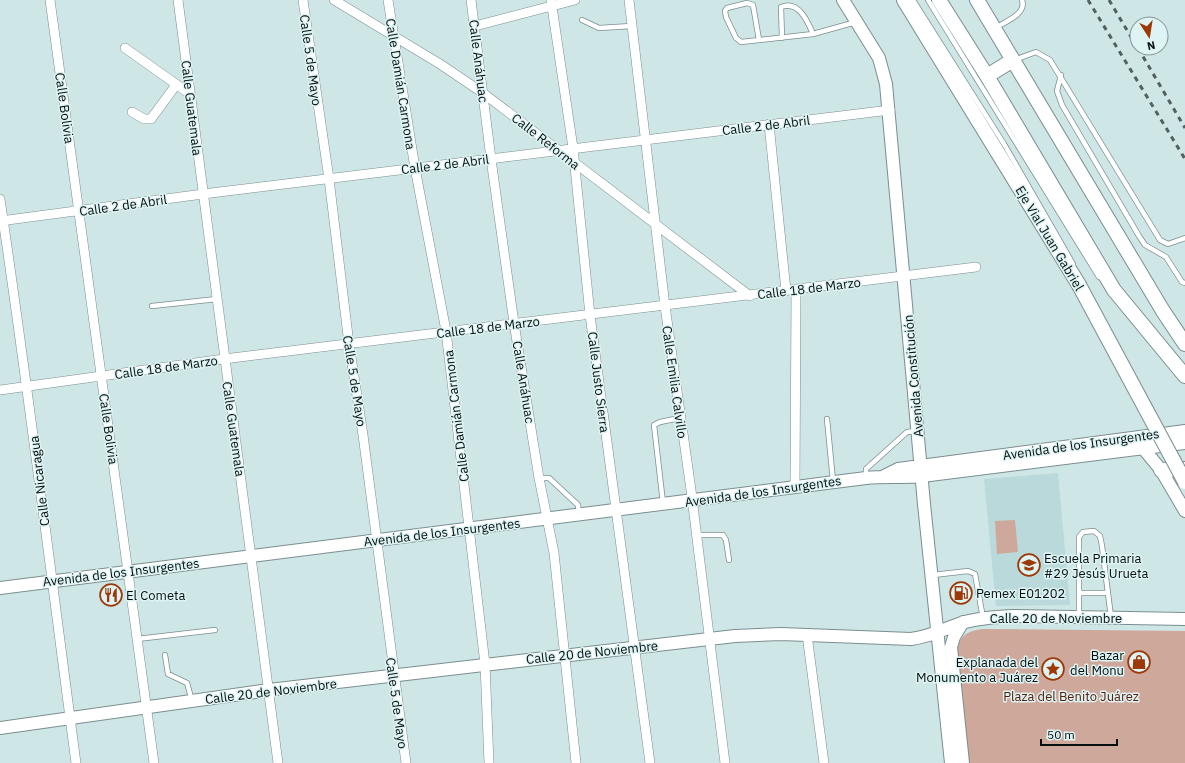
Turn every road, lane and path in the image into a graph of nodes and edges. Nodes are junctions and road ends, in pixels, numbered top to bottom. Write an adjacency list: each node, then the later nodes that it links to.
1 (50, 0): 45 (street, Calle Bolivia)
2 (178, 0): 32 (street, Calle Guatemala)
3 (302, 0): 42 (street, Calle 5 de Mayo)
4 (334, 0): 23 (street, Calle Reforma)
5 (388, 0): 23 (street, Calle Damián Carmona)
6 (471, 0): 19 (street, Calle Anáhuac)
7 (575, 0): 16 (street)
8 (629, 0): 20 (street, Calle Emilia Calvillo)
9 (843, 0): 18 (main road, Avenida Constitución)
10 (904, 0): 54 (main road, Eje Vial Juan Gabriel)
11 (913, 0): 54 (lane)
12 (928, 0): 55 (lane)
13 (939, 0): 29 (main road)
14 (977, 0): 21 (main road)
15 (1022, 0): 21 (lane)
16 (551, 3): 19 (street); 37 (street, Calle Justo Sierra)
17 (582, 20): 20 (lane)
18 (858, 21): 22 (lane); 33 (main road, Avenida Constitución)
19 (475, 26): 31 (street, Calle Anáhuac)
20 (632, 26): 36 (street, Calle Emilia Calvillo)
21 (994, 29): 27 (main road)
22 (813, 34): 24 (lane); 24 (lane)
23 (393, 36): 31 (street, Calle Reforma); 41 (street, Calle Damián Carmona)
24 (782, 38): 25 (lane)
25 (760, 40): 25 (lane)
26 (125, 48): 30 (street)
27 (1013, 60): 28 (lane); 29 (main road); 65 (main road)
28 (1061, 75): 49 (lane); 50 (lane)
29 (987, 76): 55 (main road)
30 (176, 85): 32 (street); 34 (street)
31 (483, 93): 38 (street, Calle Reforma); 39 (street, Calle Anáhuac)
32 (190, 94): 43 (street, Calle Guatemala)
33 (890, 110): 35 (street, Calle 2 de Abril); 52 (main road, Avenida Constitución)
34 (132, 112)
35 (769, 124): 36 (street, Calle 2 de Abril); 56 (street)
36 (646, 140): 37 (street, Calle 2 de Abril); 47 (street, Calle Emilia Calvillo)
37 (573, 148): 38 (street, Calle 2 de Abril); 40 (street, Calle Justo Sierra)
38 (558, 150): 39 (street, Calle 2 de Abril); 40 (street, Calle Reforma)
39 (491, 159): 41 (street, Calle 2 de Abril); 62 (street, Calle Anáhuac)
40 (574, 164): 47 (street, Calle Reforma); 61 (street, Calle Justo Sierra)
41 (415, 168): 42 (street, Calle 2 de Abril); 63 (street, Calle Damián Carmona)
42 (329, 179): 43 (street, Calle 2 de Abril); 64 (street, Calle 5 de Mayo)
43 (203, 194): 45 (street, Calle 2 de Abril); 58 (street, Calle Guatemala)
44 (0, 199): 46 (street, Calle Nicaragua)
45 (79, 210): 46 (street, Calle 2 de Abril); 67 (street, Calle Bolivia)
46 (2, 221): 69 (street, Calle Nicaragua)
47 (656, 223): 57 (street, Calle Reforma); 60 (street, Calle Emilia Calvillo)
48 (1185, 238): 49 (lane)
49 (1164, 243): 50 (lane)
50 (1162, 254): 53 (lane)
51 (976, 267): 52 (street, Calle 18 de Marzo)
52 (904, 277): 56 (street, Calle 18 de Marzo); 73 (main road, Avenida Constitución)
53 (1185, 283)
54 (1079, 285): 83 (main road, Eje Vial Juan Gabriel, bridge)
55 (1114, 290): 68 (main road)
56 (791, 291): 57 (street, Calle 18 de Marzo); 84 (street)
57 (750, 296): 60 (street, Calle 18 de Marzo)
58 (217, 299): 59 (lane); 66 (street, Calle Guatemala)
59 (152, 306)
60 (665, 306): 61 (street, Calle 18 de Marzo); 71 (street, Calle Emilia Calvillo)
61 (590, 315): 62 (street, Calle 18 de Marzo); 87 (street, Calle Justo Sierra)
62 (514, 323): 63 (street, Calle 18 de Marzo); 80 (street, Calle Anáhuac)
63 (446, 331): 64 (street, Calle 18 de Marzo); 91 (street, Calle Damián Carmona)
64 (349, 344): 66 (street, Calle 18 de Marzo); 93 (street, Calle 5 de Mayo)
65 (1185, 344)
66 (224, 359): 67 (street, Calle 18 de Marzo); 94 (street, Calle Guatemala)
67 (102, 376): 69 (street, Calle 18 de Marzo); 96 (street, Calle Bolivia)
68 (1185, 376)
69 (28, 386): 70 (street, Calle 18 de Marzo); 98 (street, Calle Nicaragua)
70 (0, 390)
71 (680, 418): 85 (street, Calle Emilia Calvillo); 86 (lane)
72 (827, 419): 82 (lane)
73 (918, 430): 79 (main road, Avenida Constitución); 81 (lane)
74 (1185, 430): 79 (main road, Avenida de los Insurgentes)
75 (1185, 443): 76 (main road, Avenida de los Insurgentes)
76 (1143, 448): 78 (main road); 79 (main road, Avenida de los Insurgentes)
77 (1185, 469): 78 (main road)
78 (1161, 470): 88 (main road)
79 (921, 471): 81 (main road, Avenida de los Insurgentes); 97 (main road, Avenida Constitución)
80 (539, 478): 89 (lane); 90 (street, Calle Anáhuac)
81 (866, 478): 82 (main road, Avenida de los Insurgentes)
82 (833, 482): 84 (main road, Avenida de los Insurgentes)
83 (1185, 482)
84 (795, 488): 85 (main road, Avenida de los Insurgentes)
85 (692, 501): 86 (main road, Avenida de los Insurgentes); 92 (street, Calle Emilia Calvillo)
86 (663, 504): 87 (main road, Avenida de los Insurgentes)
87 (617, 510): 89 (main road, Avenida de los Insurgentes); 112 (street, Calle Justo Sierra)
88 (1185, 511)
89 (579, 515): 90 (main road, Avenida de los Insurgentes)
90 (547, 519): 91 (main road, Avenida de los Insurgentes); 114 (street, Calle Anáhuac)
91 (469, 528): 93 (main road, Avenida de los Insurgentes); 115 (street, Calle Damián Carmona)
92 (696, 535): 95 (lane); 111 (street, Calle Emilia Calvillo)
93 (376, 540): 94 (main road, Avenida de los Insurgentes); 116 (street, Calle 5 de Mayo)
94 (251, 556): 96 (main road, Avenida de los Insurgentes); 117 (street, Calle Guatemala)
95 (729, 560)
96 (128, 572): 98 (main road, Avenida de los Insurgentes); 110 (street, Calle Bolivia)
97 (932, 576): 102 (lane); 108 (main road, Avenida Constitución)
98 (51, 581): 99 (main road, Avenida de los Insurgentes); 120 (street, Calle Nicaragua)
99 (0, 588)
100 (1079, 593): 101 (lane); 101 (lane); 103 (lane)
101 (1108, 593): 104 (lane)
102 (983, 618): 103 (main road, Calle 20 de Noviembre); 106 (main road, Calle 20 de Noviembre)
103 (1079, 618): 104 (main road, Calle 20 de Noviembre)
104 (1111, 619): 105 (main road, Calle 20 de Noviembre)
105 (1185, 619)
106 (963, 622): 108 (main road, Calle 20 de Noviembre); 132 (main road)
107 (215, 630): 110 (lane)
108 (938, 633): 109 (main road, Calle 20 de Noviembre); 131 (main road, Avenida Constitución)
109 (807, 635): 111 (main road, Calle 20 de Noviembre); 130 (street)
110 (137, 639): 119 (street, Calle Bolivia)
111 (710, 639): 112 (main road, Calle 20 de Noviembre); 129 (street, Calle Emilia Calvillo)
112 (636, 648): 114 (main road, Calle 20 de Noviembre); 128 (street, Calle Justo Sierra)
113 (165, 655): 118 (lane)
114 (564, 655): 115 (main road, Calle 20 de Noviembre); 127 (street, Calle Anáhuac)
115 (485, 664): 116 (main road, Calle 20 de Noviembre); 126 (street, Calle Damián Carmona)
116 (393, 676): 117 (main road, Calle 20 de Noviembre); 125 (street, Calle 5 de Mayo)
117 (269, 690): 118 (main road, Calle 20 de Noviembre); 124 (street, Calle Guatemala)
118 (192, 701): 119 (main road, Calle 20 de Noviembre)
119 (146, 707): 120 (main road, Calle 20 de Noviembre); 123 (street, Calle Bolivia)
120 (70, 718): 121 (main road, Calle 20 de Noviembre); 122 (street, Calle Nicaragua)
121 (0, 728)
122 (76, 763)
123 (154, 763)
124 (278, 763)
125 (406, 763)
126 (489, 763)
127 (576, 763)
128 (650, 763)
129 (725, 763)
130 (824, 763)
131 (951, 763)
132 (963, 763)

